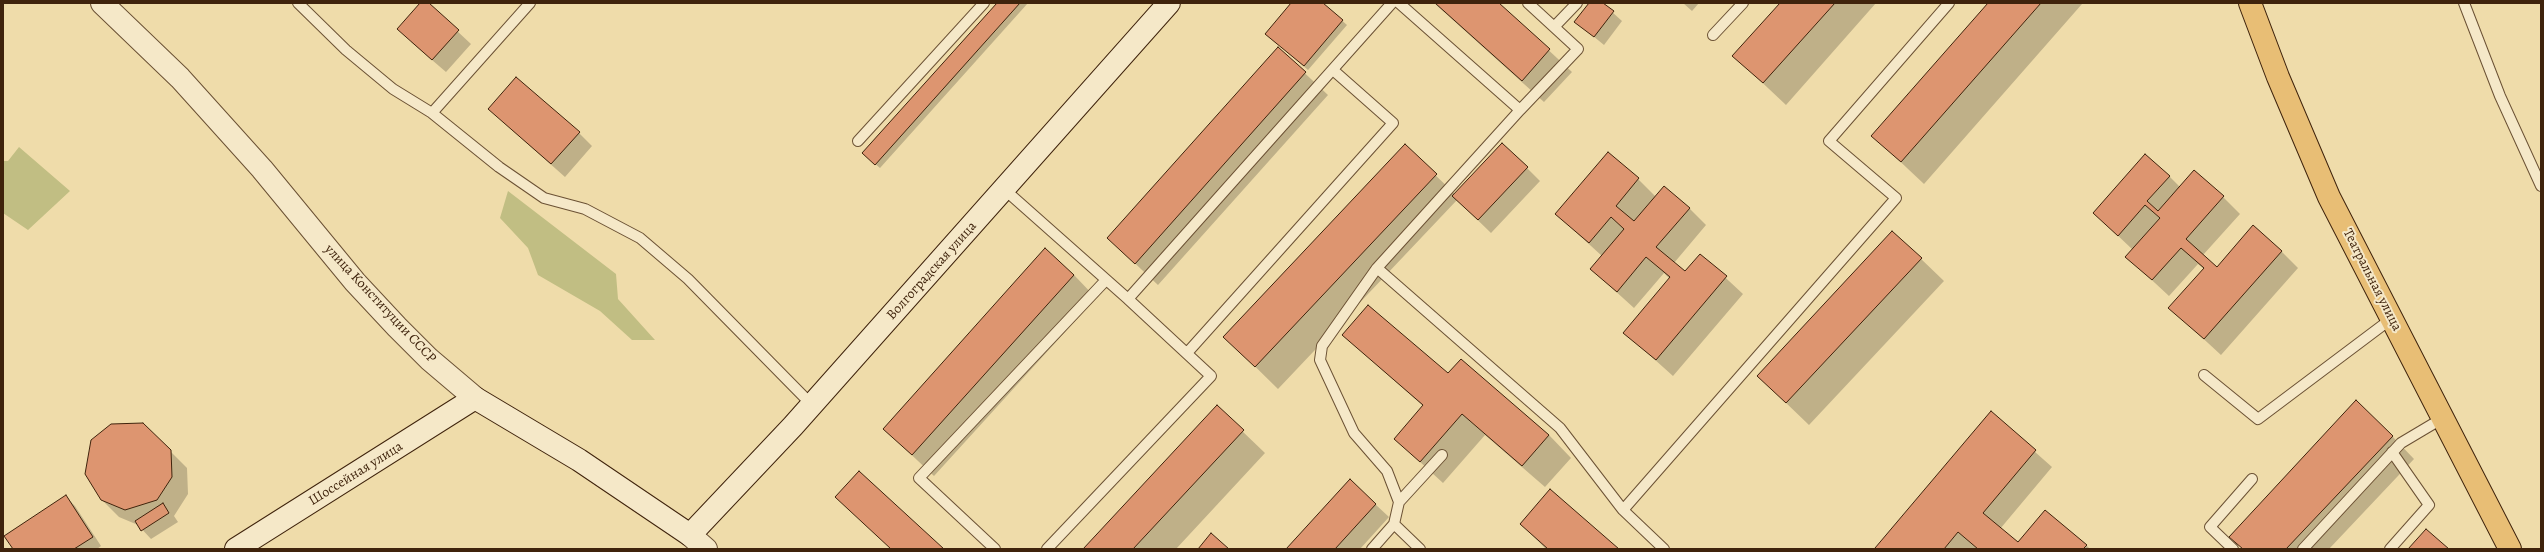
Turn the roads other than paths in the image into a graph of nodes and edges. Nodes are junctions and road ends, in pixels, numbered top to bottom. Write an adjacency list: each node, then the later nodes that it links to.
1 (102, 3): 28 (main road, улица Конституции СССР)
2 (298, 3): 18 (lane)
3 (530, 3): 18 (lane)
4 (984, 3): 19 (lane)
5 (1170, 3): 21 (main road, Волгоградская улица)
6 (1392, 3): 16 (lane)
7 (1399, 3): 17 (lane)
8 (1528, 3): 14 (lane)
9 (1577, 3): 14 (lane)
10 (1743, 3): 15 (lane)
11 (1949, 3): 35 (lane)
12 (2250, 3): 25 (main road, Театральная улица)
13 (2464, 3): 20 (lane)
14 (1554, 27): 17 (lane)
15 (1713, 35)
16 (1332, 70): 24 (lane); 26 (lane)
17 (1520, 110): 22 (lane)
18 (432, 113): 29 (lane)
19 (858, 141)
20 (2541, 186)
21 (1004, 189): 23 (lane); 29 (main road, Волгоградская улица)
22 (1378, 268): 34 (lane); 35 (lane)
23 (1106, 280): 24 (lane); 39 (lane)
24 (1128, 299): 26 (lane)
25 (2391, 319): 27 (lane); 30 (main road, Театральная улица)
26 (1187, 353): 40 (lane)
27 (2204, 375)
28 (475, 398): 37 (main road, улица Конституции СССР); 38 (main road, Шоссейная улица)
29 (812, 405): 37 (main road, Волгоградская улица)
30 (2443, 418): 31 (lane); 47 (main road, Театральная улица)
31 (2392, 452): 45 (lane); 46 (lane)
32 (1442, 455): 34 (lane)
33 (2252, 479): 44 (lane)
34 (1398, 502): 36 (lane)
35 (1623, 510): 43 (lane)
36 (1394, 524): 41 (lane); 42 (lane)
37 (698, 542)
38 (236, 549)
39 (995, 549)
40 (1047, 549)
41 (1372, 549)
42 (1420, 549)
43 (1664, 549)
44 (2233, 549)
45 (2303, 549)
46 (2390, 549)
47 (2510, 549)

